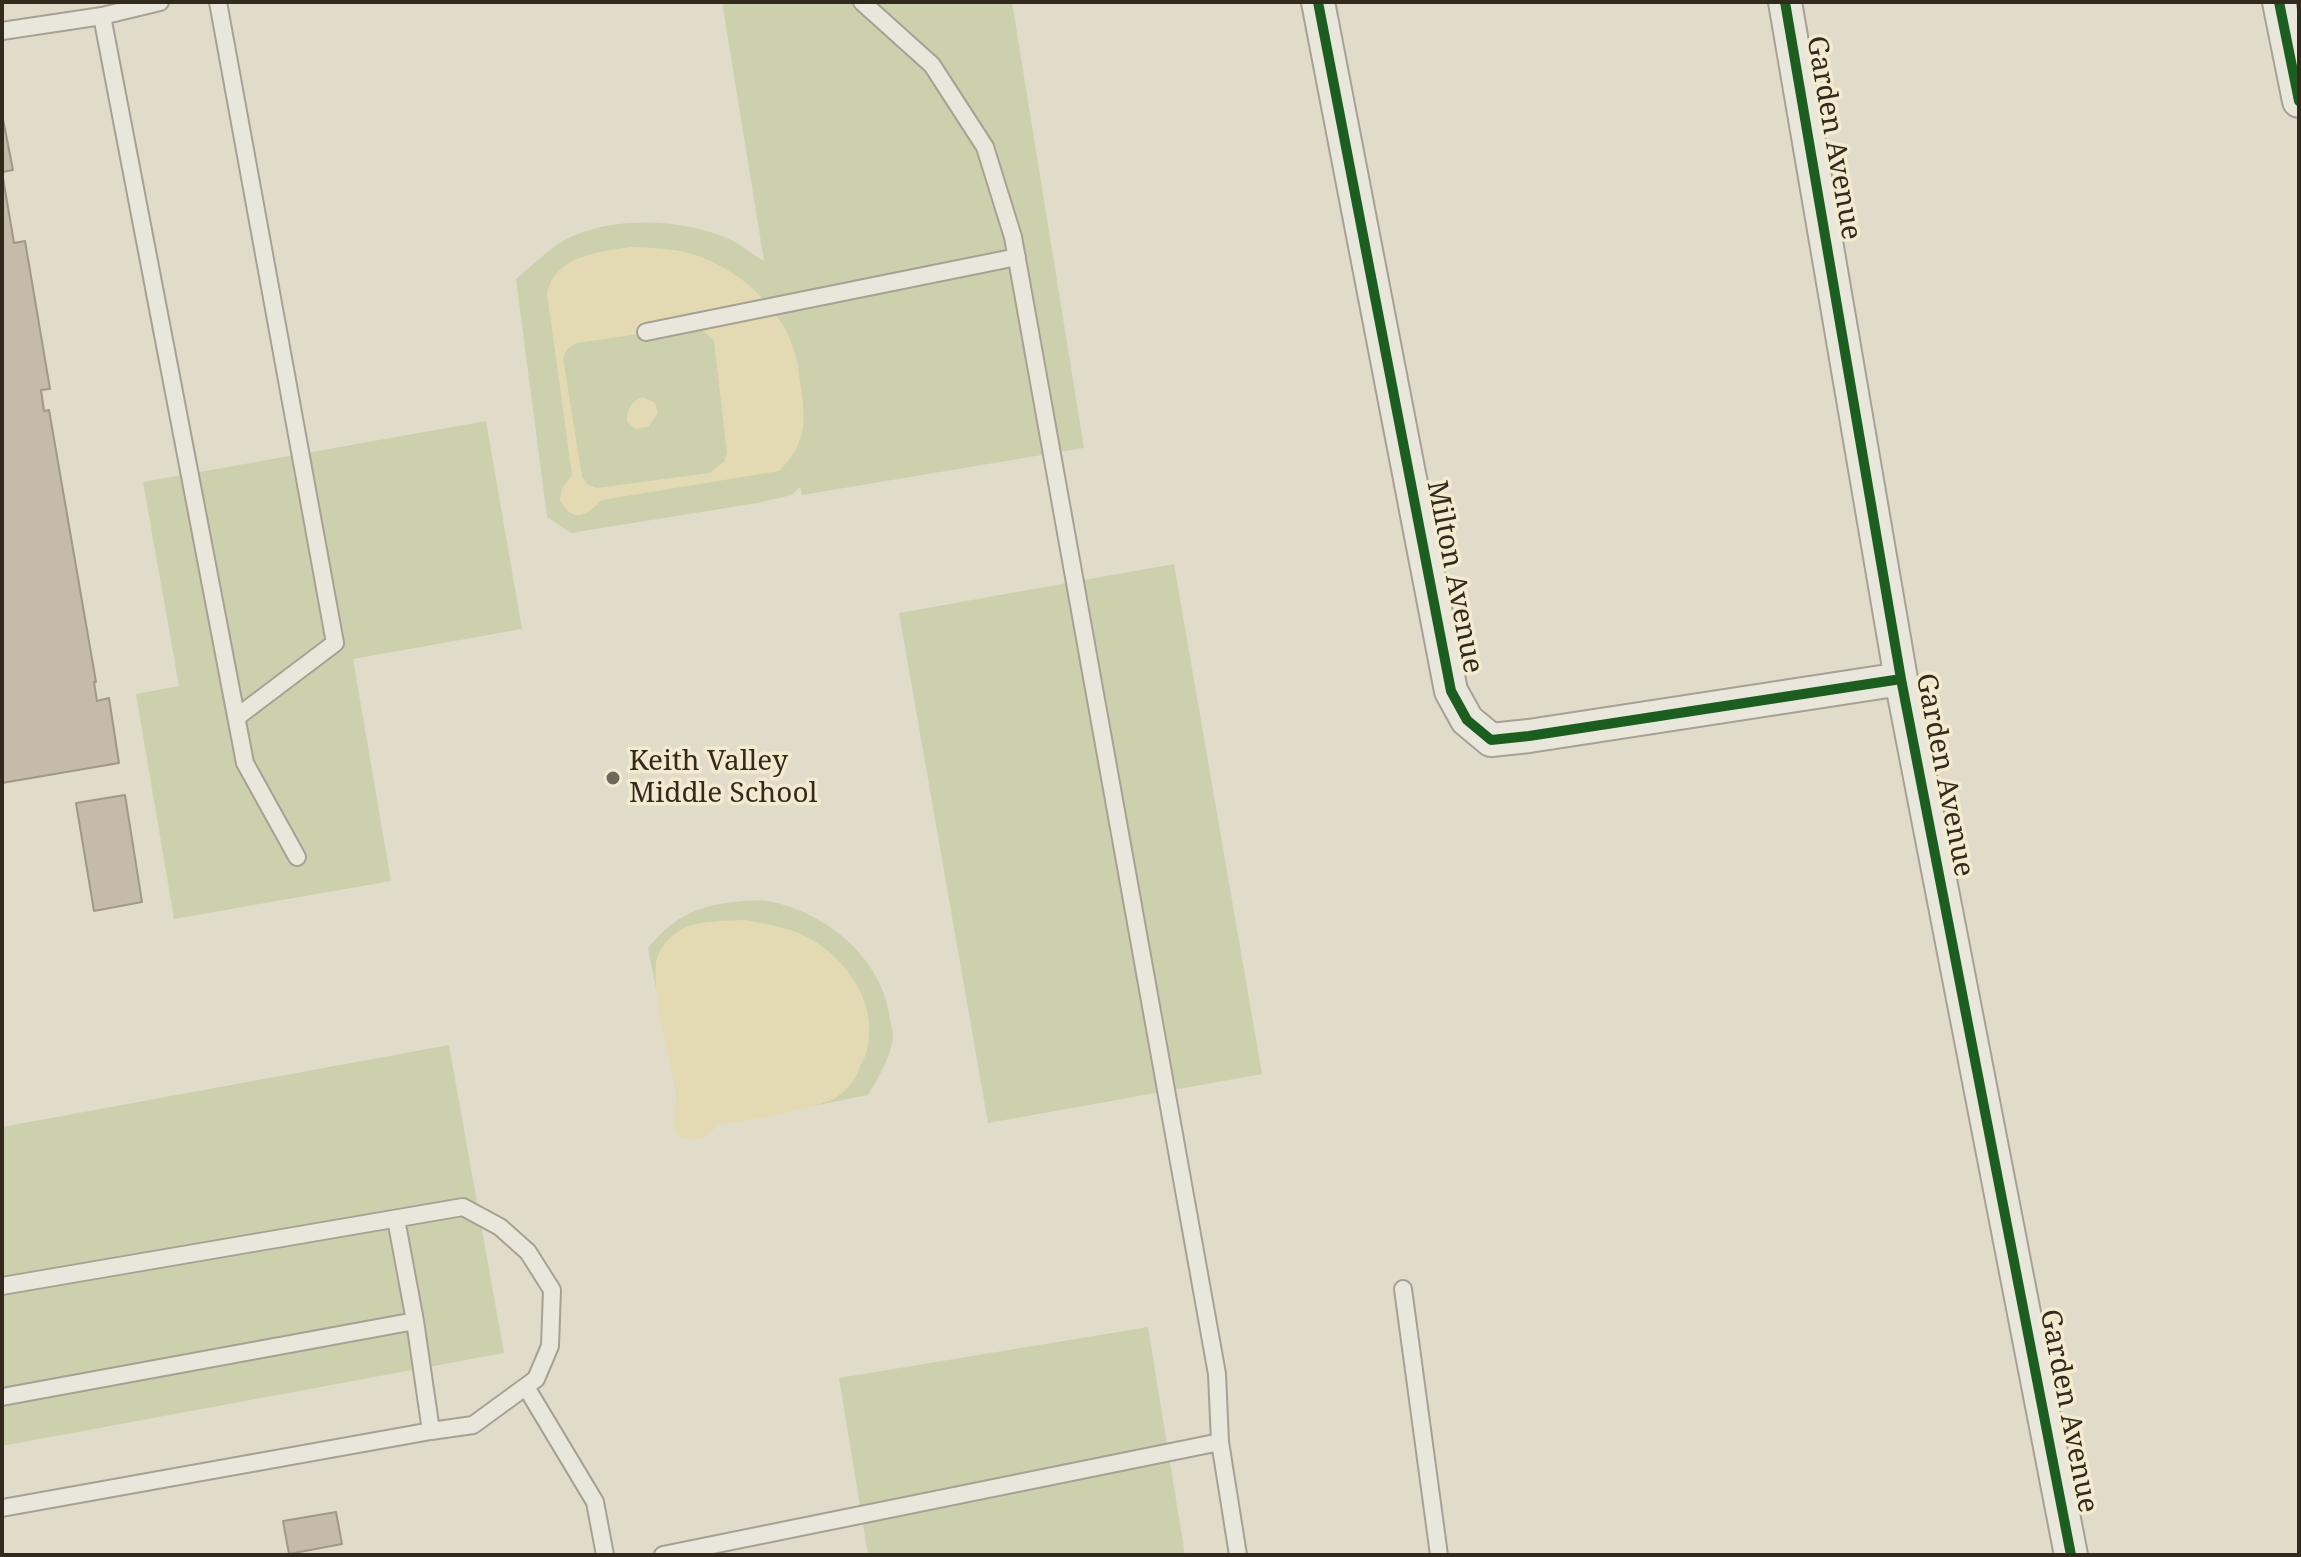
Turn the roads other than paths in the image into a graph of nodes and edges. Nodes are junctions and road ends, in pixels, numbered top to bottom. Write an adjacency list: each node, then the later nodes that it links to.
1 (160, 2): 7 (lane)
2 (218, 2): 13 (lane)
3 (862, 2): 10 (lane)
4 (1318, 2): 12 (street, Milton Avenue)
5 (1785, 2): 12 (street, Garden Avenue)
6 (2279, 2): 9 (street)
7 (102, 16): 8 (lane); 13 (lane)
8 (2, 31)
9 (2299, 101)
10 (1017, 257): 11 (lane); 22 (lane)
11 (646, 332)
12 (1901, 679): 28 (street, Garden Avenue)
13 (237, 717): 14 (lane)
14 (297, 857)
15 (396, 1219): 16 (lane); 18 (lane); 19 (lane)
16 (2, 1286)
17 (1403, 1289): 27 (lane)
18 (415, 1321): 20 (lane); 21 (lane)
19 (526, 1387): 21 (lane); 24 (lane)
20 (2, 1397)
21 (431, 1431): 23 (lane)
22 (1220, 1442): 25 (lane); 26 (lane)
23 (2, 1508)
24 (605, 1555)
25 (663, 1555)
26 (1238, 1555)
27 (1439, 1555)
28 (2071, 1555)

